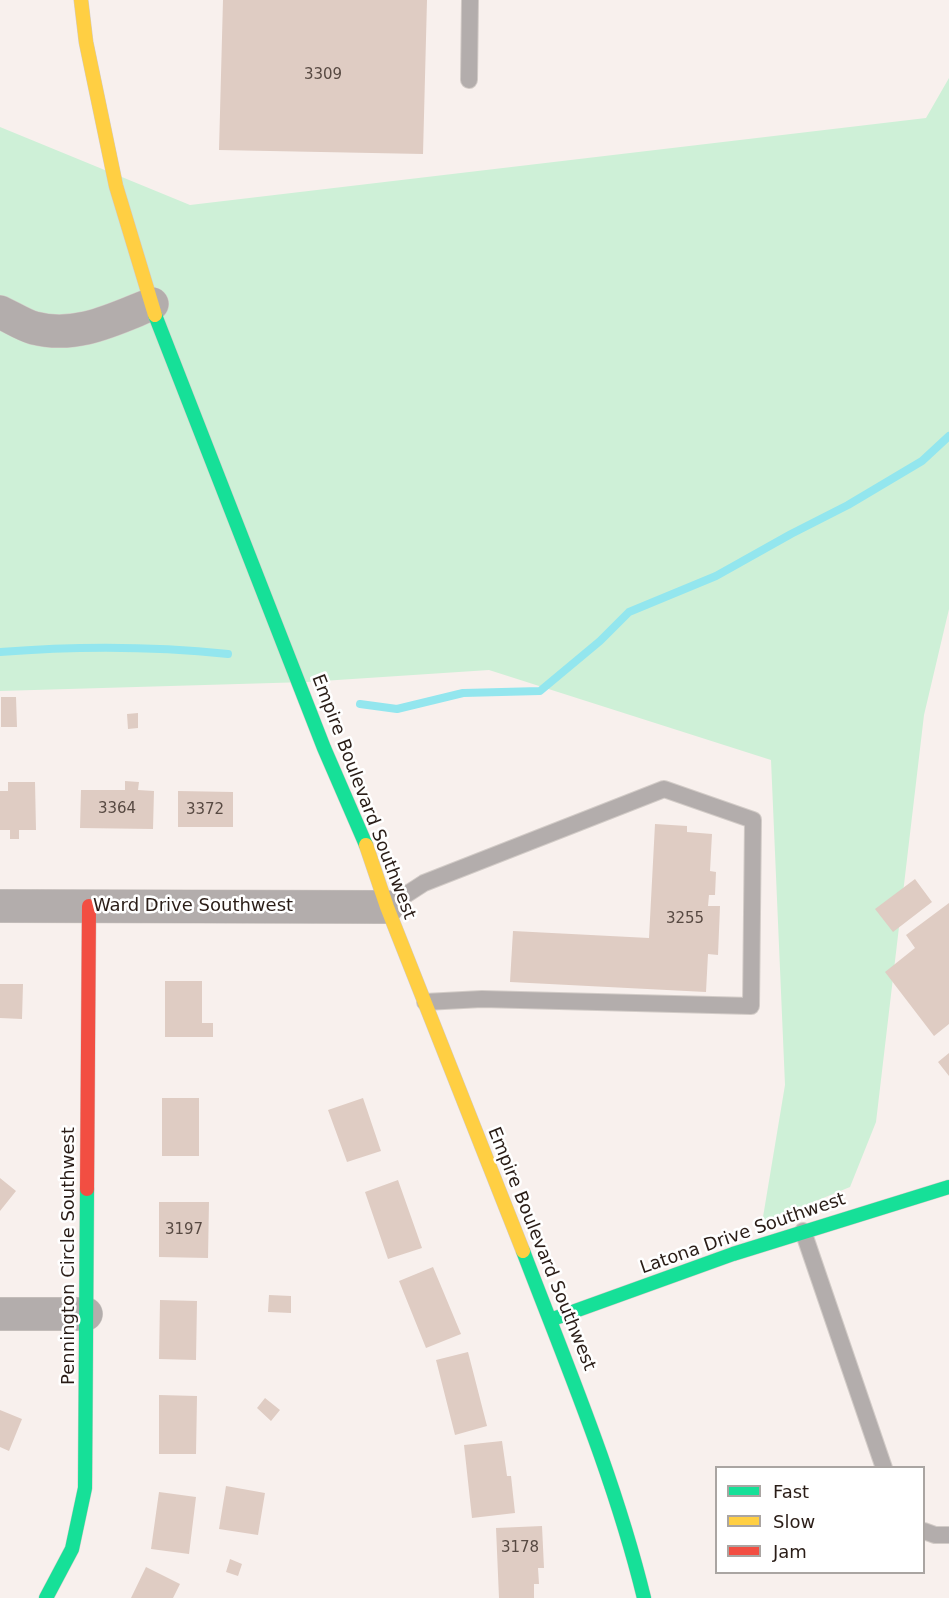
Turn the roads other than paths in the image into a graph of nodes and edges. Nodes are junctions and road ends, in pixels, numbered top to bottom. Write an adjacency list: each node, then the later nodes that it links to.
1 (81, 0): 4 (street, Empire Boulevard Southwest)
2 (470, 0): 3 (lane)
3 (469, 80)
4 (152, 304): 5 (street); 8 (street, Empire Boulevard Southwest)
5 (0, 312)
6 (0, 906): 7 (street, Ward Drive Southwest)
7 (89, 906): 8 (street, Ward Drive Southwest); 13 (street, Pennington Circle Southwest)
8 (387, 907): 9 (street, Empire Boulevard Southwest); 9 (lane)
9 (425, 1002): 14 (street, Empire Boulevard Southwest)
10 (949, 1187): 11 (street, Latona Drive Southwest)
11 (803, 1231): 14 (street, Latona Drive Southwest); 15 (lane)
12 (0, 1314): 13 (street)
13 (86, 1314): 18 (street, Pennington Circle Southwest)
14 (550, 1320): 19 (street, Empire Boulevard Southwest)
15 (884, 1466)
16 (925, 1531): 17 (lane)
17 (949, 1535)
18 (46, 1598)
19 (644, 1598)

